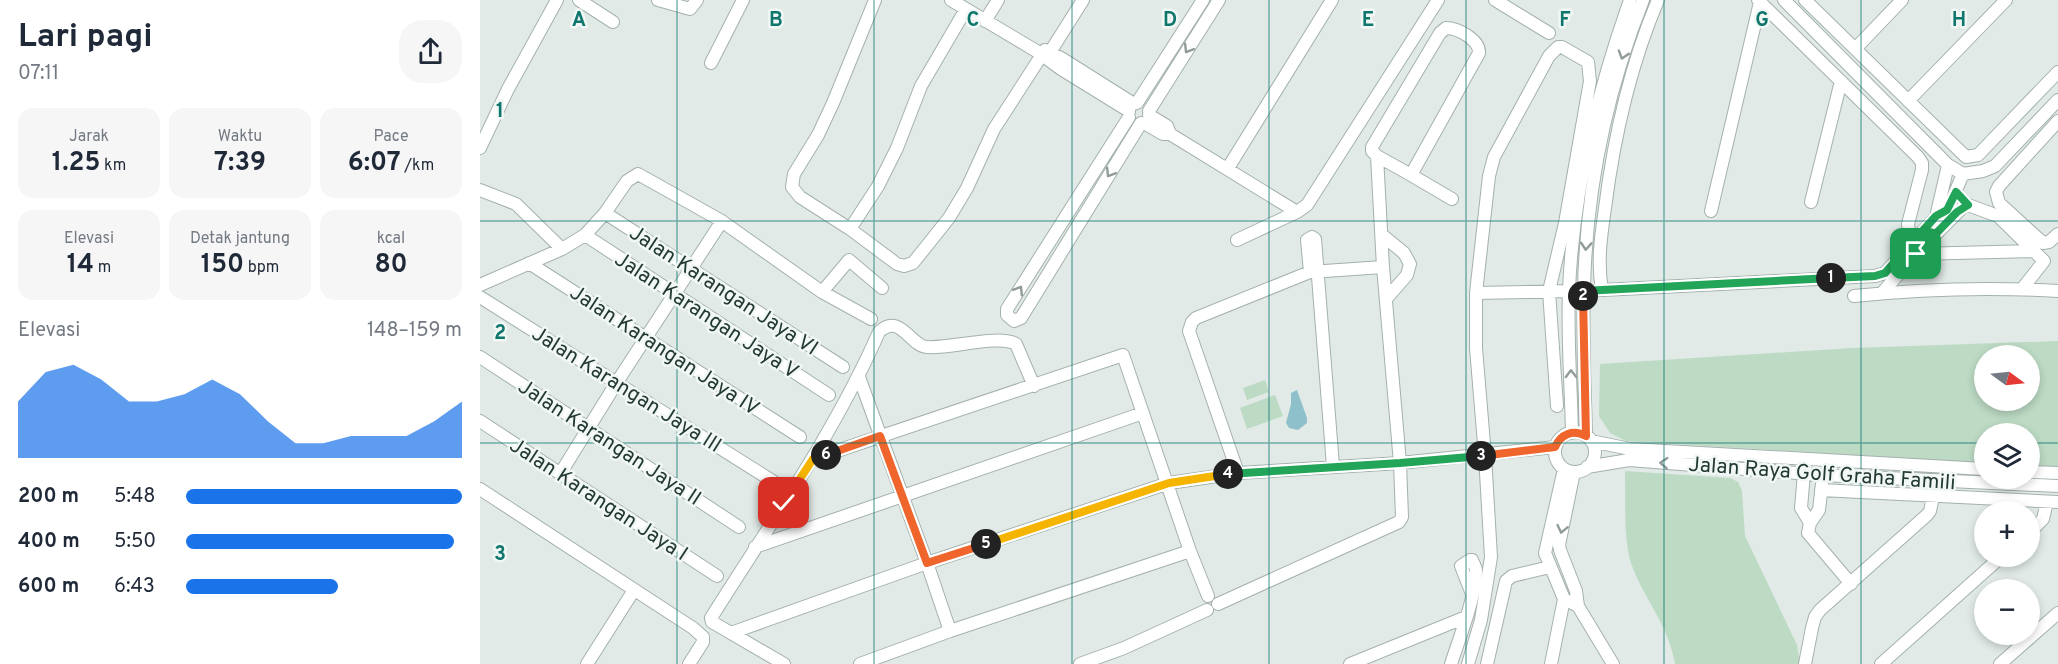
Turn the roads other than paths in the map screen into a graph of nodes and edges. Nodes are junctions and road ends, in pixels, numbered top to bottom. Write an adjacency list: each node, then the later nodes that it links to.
1 (557, 0): 37 (street)
2 (579, 0): 25 (street)
3 (658, 0): 4 (street)
4 (697, 0)
5 (875, 0): 53 (street)
6 (951, 0): 23 (street)
7 (998, 0): 24 (street)
8 (1083, 0): 28 (street)
9 (1203, 0): 34 (street)
10 (1219, 0): 35 (street, one-way to 35)
11 (1332, 0): 40 (street)
12 (1438, 0): 49 (street)
13 (1495, 0): 26 (street)
14 (1630, 0): 70 (street)
15 (1643, 0): 71 (street, one-way to 71)
16 (1658, 0): 68 (street)
17 (1784, 0): 39 (street)
18 (1805, 0): 27 (street)
19 (1902, 0): 27 (street)
20 (2006, 0): 33 (street)
21 (739, 1): 29 (street)
22 (1759, 1): 31 (street); 48 (street)
23 (966, 9): 24 (street); 53 (street)
24 (986, 21): 28 (street)
25 (613, 22)
26 (1549, 33)
27 (1855, 49): 33 (street)
28 (1044, 54): 34 (street); 53 (street)
29 (711, 63)
30 (2058, 72): 33 (street)
31 (1841, 81): 46 (street); 58 (street)
32 (2058, 100): 41 (street)
33 (1908, 101)
34 (1132, 109): 35 (street); 35 (street); 35 (street, one-way to 34)
35 (1146, 118): 40 (street)
36 (2058, 121): 54 (street)
37 (480, 148)
38 (1377, 156): 42 (street); 42 (street); 56 (street)
39 (1948, 165): 41 (street); 51 (street)
40 (1228, 168): 49 (street)
41 (1963, 174): 44 (street)
42 (1411, 176): 45 (street)
43 (480, 190): 59 (street)
44 (1956, 192): 47 (street); 51 (street)
45 (1452, 199)
46 (1811, 202)
47 (1968, 205): 58 (street); 60 (street)
48 (1711, 211)
49 (1298, 212): 57 (street)
50 (605, 213): 52 (street); 55 (street); 63 (street, Jalan Karangan Jaya VI)
51 (1936, 216): 58 (street)
52 (722, 221): 63 (street); 73 (street)
53 (850, 229)
54 (2058, 234)
55 (585, 235): 59 (street); 74 (street, Jalan Karangan Jaya V)
56 (1382, 235): 62 (street); 79 (street)
57 (1237, 240)
58 (1914, 248): 60 (street); 68 (street); 76 (street)
59 (562, 249): 61 (street)
60 (2034, 251): 67 (street)
61 (529, 262): 65 (street); 81 (street, Jalan Karangan Jaya IV)
62 (1383, 267): 64 (street); 79 (street)
63 (691, 269): 74 (street); 83 (street, Jalan Karangan Jaya VI)
64 (1313, 271): 100 (street); 105 (street)
65 (480, 285)
66 (882, 288): 73 (street)
67 (2022, 289): 72 (street); 76 (street)
68 (1602, 290): 71 (street)
69 (1550, 291): 70 (street); 75 (street); 75 (street); 88 (street)
70 (1569, 291): 92 (street, one-way to 70)
71 (1583, 291): 95 (street)
72 (2058, 291)
73 (822, 292): 80 (street)
74 (676, 293): 81 (street); 87 (street, Jalan Karangan Jaya V)
75 (1476, 293): 97 (street)
76 (1882, 293): 77 (street)
77 (1854, 296)
78 (480, 297): 85 (street, Jalan Karangan Jaya III)
79 (1386, 299): 99 (street)
80 (871, 319)
81 (646, 338): 85 (street); 94 (street, Jalan Karangan Jaya IV)
82 (480, 357): 91 (street, Jalan Karangan Jaya II)
83 (843, 367)
84 (859, 377): 86 (street); 93 (street); 98 (street)
85 (617, 382): 91 (street); 110 (street, Jalan Karangan Jaya III)
86 (1034, 386): 89 (street); 93 (street)
87 (829, 395)
88 (1557, 406)
89 (1143, 413): 111 (street); 115 (street)
90 (480, 421): 108 (street, Jalan Karangan Jaya I)
91 (589, 429): 108 (street); 120 (street, Jalan Karangan Jaya II)
92 (1572, 432): 95 (street); 96 (street)
93 (880, 436): 98 (street); 115 (street)
94 (800, 437)
95 (1589, 439): 101 (street); 102 (street, Jalan Raya Golf Graha Famili)
96 (1555, 447): 97 (street); 103 (street)
97 (1485, 456): 99 (street); 145 (street)
98 (813, 459): 121 (street)
99 (1400, 463): 100 (street); 132 (street)
100 (1333, 466): 105 (street)
101 (1587, 467): 103 (street); 106 (street, Jalan Raya Golf Graha Famili, one-way to 101)
102 (1974, 468)
103 (1569, 470): 124 (street); 129 (street, one-way to 129)
104 (2040, 472): 107 (street)
105 (1238, 473): 111 (street)
106 (1804, 473): 109 (street, Jalan Raya Golf Graha Famili); 119 (street)
107 (2058, 473)
108 (560, 474): 126 (street, Jalan Karangan Jaya I)
109 (1822, 475): 112 (street, Jalan Raya Golf Graha Famili); 114 (street)
110 (774, 482)
111 (1169, 483): 122 (street); 123 (street)
112 (2058, 486)
113 (480, 489): 128 (street)
114 (1821, 490): 116 (street); 119 (street)
115 (903, 497): 121 (street); 123 (street)
116 (1933, 497): 117 (street); 127 (street)
117 (2052, 502): 118 (street)
118 (2040, 522)
119 (1810, 524): 127 (street)
120 (739, 526)
121 (755, 547): 137 (street)
122 (1190, 551): 132 (street); 136 (street)
123 (927, 563): 136 (street); 137 (street)
124 (1550, 567): 131 (street); 146 (street)
125 (1990, 567): 150 (street)
126 (717, 576)
127 (1851, 584): 149 (street)
128 (634, 590): 138 (street); 139 (street)
129 (1576, 591): 131 (street); 133 (street)
130 (1472, 594): 135 (street)
131 (1564, 599): 133 (street); 147 (street)
132 (1211, 604): 142 (street)
133 (1578, 606): 148 (street)
134 (2058, 613): 151 (street)
135 (1466, 617): 143 (street); 144 (street)
136 (950, 631): 141 (street)
137 (731, 633): 140 (street)
138 (587, 664)
139 (689, 664)
140 (784, 664)
141 (860, 664)
142 (1080, 664)
143 (1350, 664)
144 (1451, 664)
145 (1468, 664)
146 (1487, 664)
147 (1551, 664)
148 (1613, 664)
149 (1805, 664)
150 (1881, 664)
151 (2000, 664)

